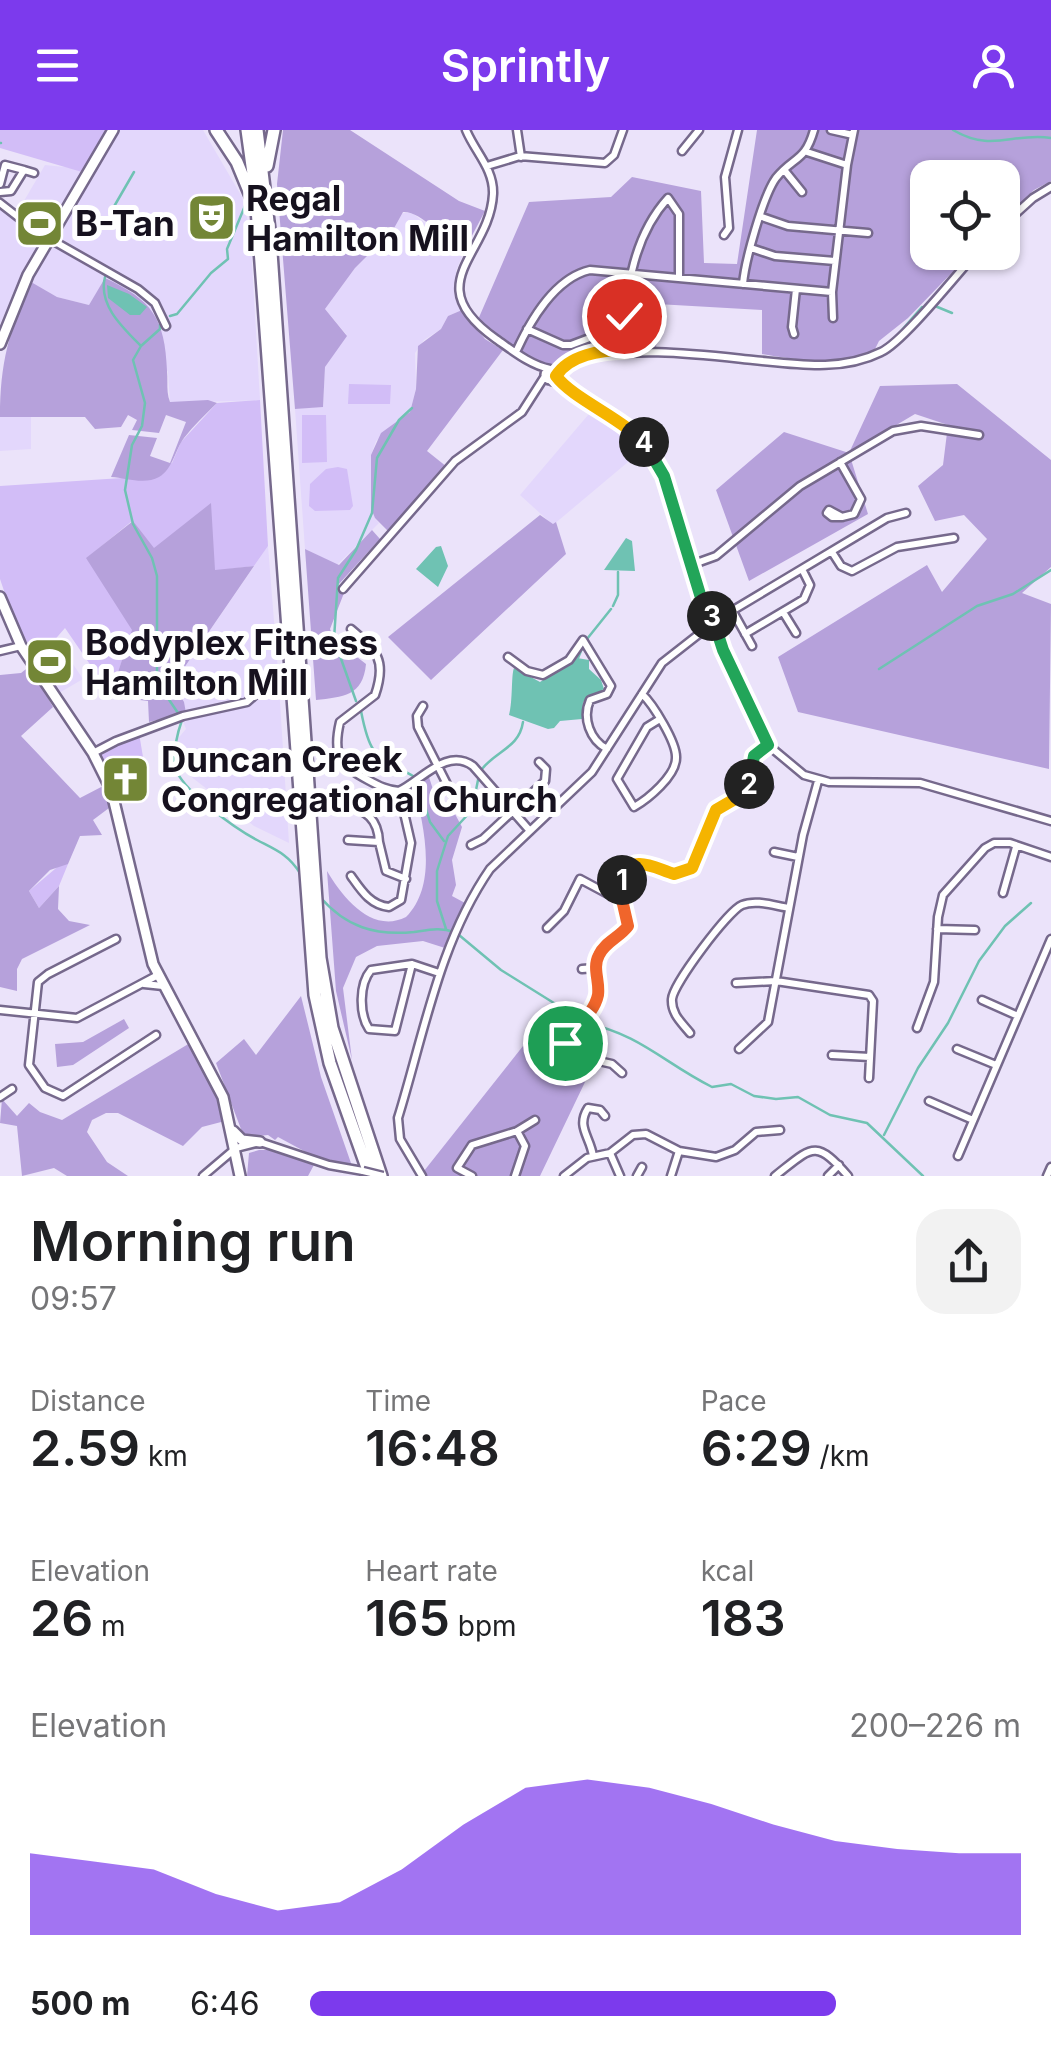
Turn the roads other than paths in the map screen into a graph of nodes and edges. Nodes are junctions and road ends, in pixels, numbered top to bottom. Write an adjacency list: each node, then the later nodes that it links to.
1 (113, 130): 33 (main road)
2 (216, 130): 36 (highway)
3 (247, 130): 36 (highway)
4 (257, 130): 23 (highway)
5 (274, 130): 23 (highway)
6 (466, 130): 19 (street)
7 (517, 130): 16 (street)
8 (623, 130): 16 (street)
9 (699, 130): 14 (street)
10 (738, 130): 32 (street)
11 (814, 130): 15 (street)
12 (830, 130): 13 (street)
13 (854, 132): 18 (street)
14 (682, 151)
15 (807, 152): 18 (street); 21 (street)
16 (521, 157): 19 (street)
17 (2, 165): 20 (street); 25 (street)
18 (846, 165): 30 (street)
19 (487, 166): 49 (street)
20 (24, 170): 22 (street); 25 (street)
21 (784, 171): 26 (street); 29 (street)
22 (34, 173)
23 (266, 186): 151 (highway)
24 (1051, 187): 28 (street)
25 (0, 188)
26 (802, 192)
27 (0, 203): 33 (street)
28 (1020, 210)
29 (762, 217): 30 (street); 34 (street)
30 (838, 232): 31 (street); 35 (street)
31 (868, 234)
32 (724, 235)
33 (48, 236): 45 (street); 48 (main road)
34 (750, 248): 35 (street); 40 (street)
35 (836, 261): 42 (street)
36 (262, 268): 148 (highway)
37 (960, 270): 50 (street)
38 (632, 274): 39 (street); 39 (street); 44 (street); 46 (street)
39 (678, 278): 40 (street)
40 (743, 284): 41 (street)
41 (796, 289): 42 (street); 47 (street)
42 (832, 292): 43 (street)
43 (833, 318)
44 (624, 324): 46 (street); 50 (street)
45 (166, 326)
46 (527, 329): 49 (street)
47 (794, 334)
48 (1, 336)
49 (516, 352): 51 (street)
50 (624, 352): 51 (street)
51 (550, 376): 58 (street); 60 (street)
52 (979, 435): 53 (street)
53 (840, 462): 55 (street); 58 (street)
54 (906, 513): 57 (street)
55 (842, 517)
56 (954, 538): 57 (street)
57 (832, 552): 59 (street)
58 (691, 565): 64 (street)
59 (802, 569): 62 (street); 63 (street)
60 (344, 590)
61 (0, 597): 68 (main road)
62 (730, 611): 64 (street); 67 (street)
63 (784, 612): 66 (street); 67 (street)
64 (710, 622): 73 (street); 76 (street)
65 (351, 629): 84 (street)
66 (796, 633)
67 (746, 634): 69 (street)
68 (21, 646): 70 (street); 78 (main road)
69 (752, 646)
70 (0, 650)
71 (508, 656): 77 (street)
72 (256, 694): 78 (street)
73 (642, 694): 75 (street); 77 (street)
74 (423, 706): 80 (street)
75 (660, 719): 75 (street)
76 (768, 745): 81 (street); 82 (street)
77 (607, 749): 89 (street)
78 (93, 754): 111 (main road)
79 (539, 762): 87 (street)
80 (439, 766): 84 (street); 85 (street); 87 (street)
81 (818, 781): 88 (street); 96 (street)
82 (749, 784): 83 (street); 99 (street)
83 (768, 787)
84 (403, 789): 98 (street)
85 (453, 796)
86 (346, 804): 91 (street)
87 (514, 811): 89 (street); 92 (street)
88 (1051, 821)
89 (532, 829): 110 (street)
90 (348, 840): 91 (street)
91 (379, 842): 98 (street)
92 (471, 844)
93 (1016, 847): 95 (street); 100 (street); 103 (street)
94 (774, 852): 96 (street)
95 (1051, 857)
96 (798, 858): 101 (street)
97 (351, 876): 98 (street)
98 (406, 879)
99 (620, 891): 102 (street); 108 (street)
100 (1002, 893)
101 (789, 908): 112 (street); 121 (street)
102 (546, 928)
103 (937, 929): 104 (street); 120 (street)
104 (975, 930)
105 (116, 939): 118 (street)
106 (1051, 939): 119 (street)
107 (412, 964): 107 (street); 110 (street)
108 (595, 968): 109 (street); 128 (street)
109 (582, 969)
110 (440, 973): 152 (street)
111 (158, 975): 114 (street); 115 (main road)
112 (776, 981): 113 (street); 124 (street); 126 (street)
113 (736, 982)
114 (144, 984): 115 (street); 118 (street)
115 (163, 986): 137 (main road)
116 (982, 1000): 119 (street)
117 (0, 1010): 118 (street)
118 (34, 1014): 122 (street)
119 (1018, 1016): 127 (street)
120 (917, 1028)
121 (690, 1033)
122 (156, 1034)
123 (957, 1049): 127 (street)
124 (738, 1050)
125 (832, 1056): 126 (street)
126 (870, 1057): 129 (street)
127 (996, 1066): 135 (street)
128 (622, 1073)
129 (869, 1078)
130 (12, 1089): 131 (street)
131 (0, 1097)
132 (929, 1101): 135 (street)
133 (605, 1116): 143 (street)
134 (535, 1120): 138 (street)
135 (973, 1120): 144 (street)
136 (780, 1130): 141 (street)
137 (232, 1131): 139 (main road); 140 (main road)
138 (516, 1131): 153 (street); 154 (street)
139 (260, 1142): 140 (street); 148 (street)
140 (236, 1148): 149 (street); 150 (main road)
141 (679, 1151): 142 (street); 158 (street)
142 (610, 1153): 143 (street); 156 (street)
143 (593, 1156): 155 (street)
144 (958, 1156)
145 (839, 1165): 159 (street); 160 (street); 161 (street)
146 (642, 1168): 157 (street)
147 (1051, 1168): 162 (street)
148 (366, 1174): 151 (street, bridge)
149 (203, 1176)
150 (240, 1176)
151 (382, 1176)
152 (422, 1176)
153 (472, 1176)
154 (515, 1176)
155 (564, 1176)
156 (620, 1176)
157 (637, 1176)
158 (670, 1176)
159 (776, 1176)
160 (828, 1176)
161 (848, 1176)
162 (1047, 1176)

